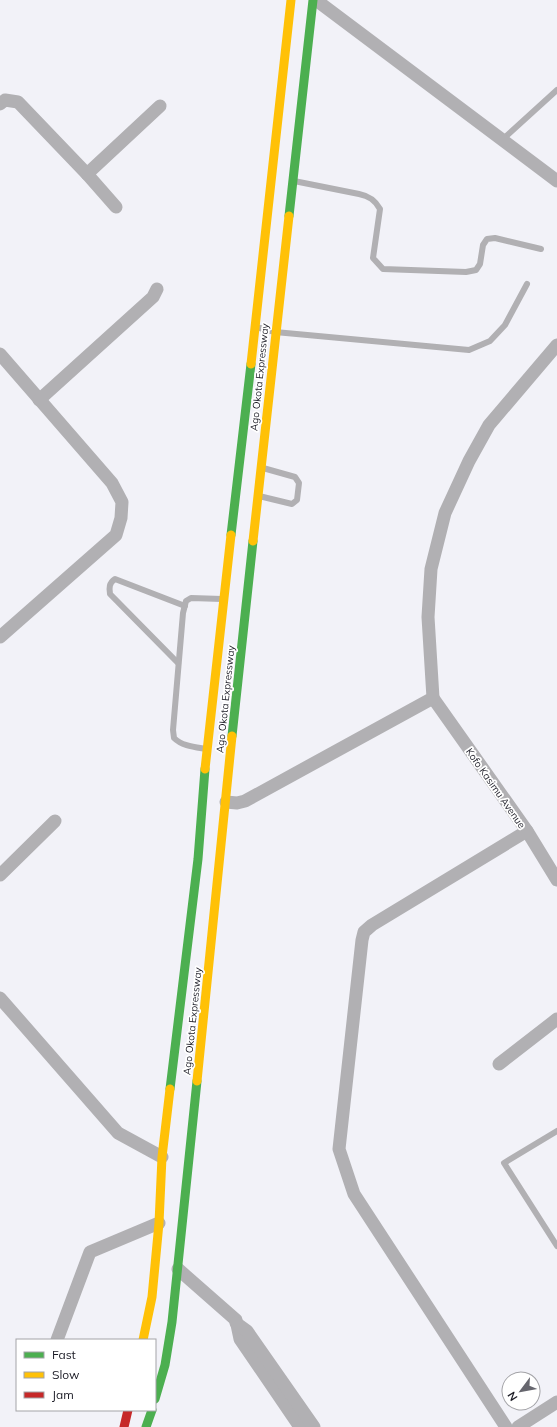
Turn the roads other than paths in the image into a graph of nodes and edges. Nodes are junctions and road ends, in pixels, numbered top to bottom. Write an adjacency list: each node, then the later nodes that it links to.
1 (291, 0): 14 (main road, Ago Okota Expressway)
2 (314, 0): 6 (street); 8 (main road, Ago Okota Expressway)
3 (557, 90): 6 (lane)
4 (0, 104): 7 (street)
5 (160, 106): 7 (street)
6 (502, 140): 9 (street)
7 (87, 174): 10 (street)
8 (292, 181): 11 (lane); 15 (main road, Ago Okota Expressway)
9 (557, 181)
10 (116, 207)
11 (542, 249)
12 (527, 284): 15 (lane)
13 (157, 288): 18 (street)
14 (254, 326): 15 (lane); 21 (main road, Ago Okota Expressway)
15 (275, 332): 19 (main road, Ago Okota Expressway)
16 (557, 345): 25 (street)
17 (0, 354): 18 (street)
18 (39, 400): 23 (street)
19 (260, 467): 20 (main road, Ago Okota Expressway); 20 (lane)
20 (257, 496): 27 (main road, Ago Okota Expressway)
21 (223, 599): 22 (lane); 26 (main road, Ago Okota Expressway)
22 (184, 606): 24 (lane); 24 (lane)
23 (0, 636)
24 (178, 663): 26 (lane)
25 (433, 698): 27 (street); 29 (street, Kofo Kasimu Avenue)
26 (207, 749): 36 (main road, Ago Okota Expressway)
27 (226, 802): 39 (main road, Ago Okota Expressway)
28 (56, 821): 30 (street)
29 (527, 831): 31 (street, Kofo Kasimu Avenue); 51 (street)
30 (0, 875)
31 (557, 880)
32 (0, 998): 36 (street)
33 (557, 1019): 34 (street)
34 (499, 1064)
35 (557, 1131): 38 (lane)
36 (162, 1157): 37 (main road, Ago Okota Expressway)
37 (159, 1223): 41 (street); 42 (main road, Ago Okota Expressway)
38 (557, 1246)
39 (178, 1269): 40 (street); 43 (main road, Ago Okota Expressway)
40 (236, 1323): 49 (street); 50 (street)
41 (57, 1339)
42 (143, 1339)
43 (156, 1396)
44 (557, 1402): 52 (street)
45 (128, 1411): 47 (main road)
46 (152, 1411): 48 (main road)
47 (124, 1427)
48 (146, 1427)
49 (300, 1427)
50 (314, 1427)
51 (506, 1427)
52 (518, 1427)

